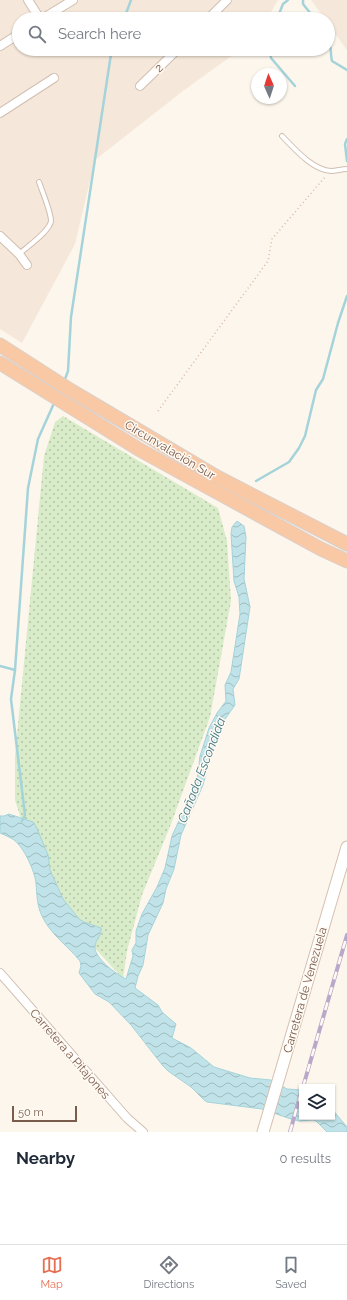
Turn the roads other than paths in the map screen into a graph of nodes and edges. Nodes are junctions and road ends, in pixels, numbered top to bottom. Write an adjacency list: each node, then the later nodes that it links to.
1 (28, 0): 4 (street)
2 (73, 0): 5 (street)
3 (227, 0): 6 (street)
4 (36, 12)
5 (53, 12)
6 (215, 12)
7 (12, 38): 8 (street)
8 (0, 46)
9 (171, 56): 11 (street, 2)
10 (54, 78): 12 (street)
11 (140, 86)
12 (0, 114)
13 (282, 136): 14 (lane)
14 (347, 169)
15 (39, 182): 17 (lane)
16 (0, 236): 17 (street)
17 (19, 254): 18 (street)
18 (27, 265)
19 (0, 344): 21 (highway, Circunvalación Sur)
20 (0, 362): 22 (highway, Circunvalación Sur)
21 (347, 544)
22 (347, 560)
23 (347, 847): 25 (main road, Carretera de Venezuela)
24 (0, 973): 26 (street, Carretera a Pitajones)
25 (264, 1128)
26 (143, 1132)

